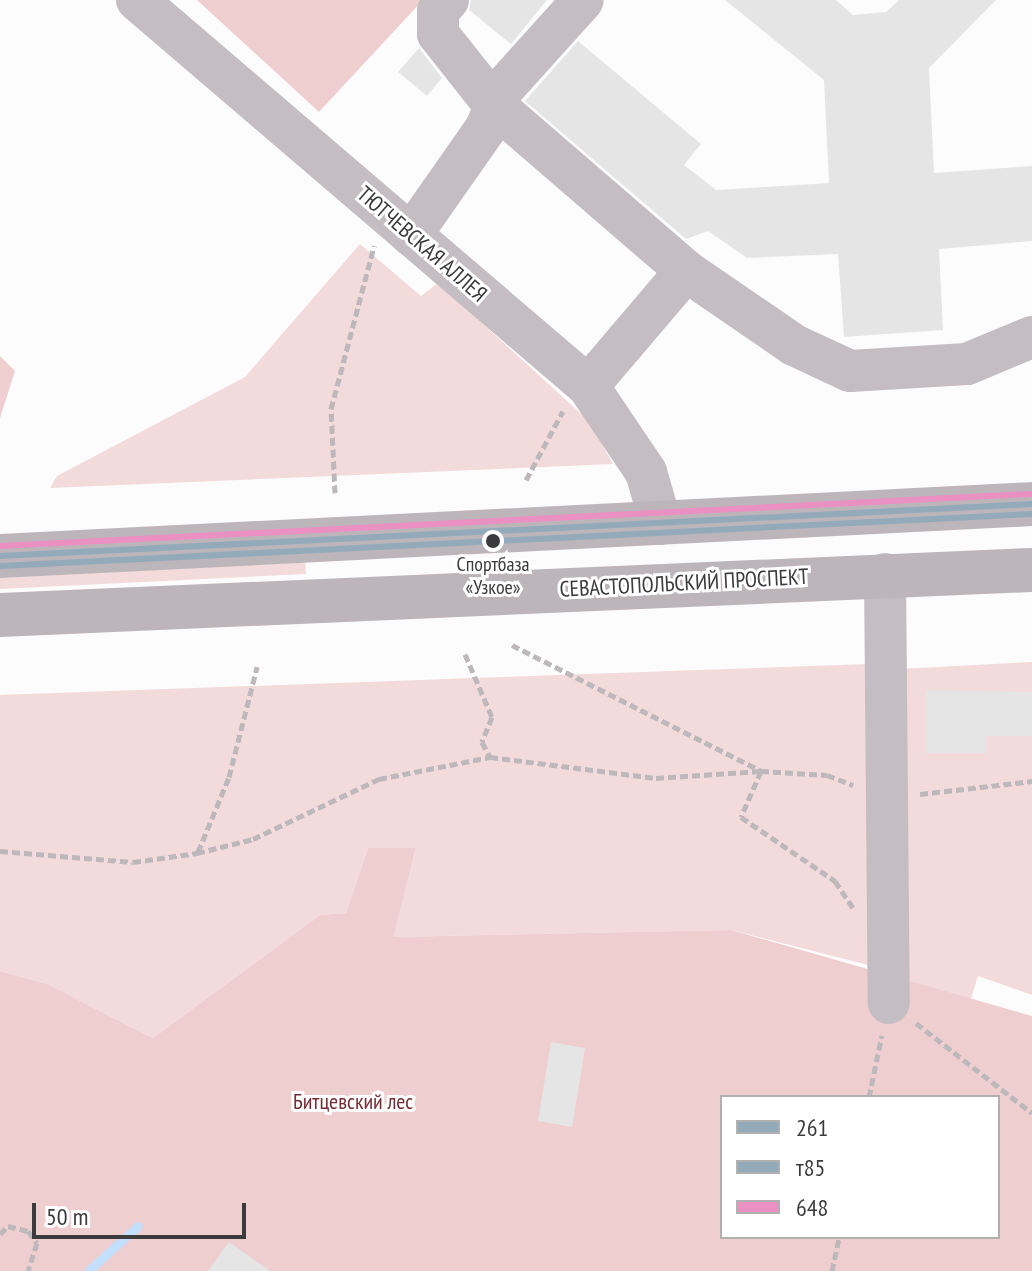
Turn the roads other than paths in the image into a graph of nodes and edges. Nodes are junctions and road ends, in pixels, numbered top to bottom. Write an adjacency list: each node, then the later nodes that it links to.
1 (137, 0): 5 (street, ТЮТЧЕВСКАЯ АЛЛЕЯ)
2 (448, 0): 4 (street)
3 (583, 0): 4 (street)
4 (495, 106): 5 (street); 6 (street)
5 (397, 223): 8 (street, ТЮТЧЕВСКАЯ АЛЛЕЯ)
6 (686, 271): 7 (street); 8 (street)
7 (1032, 337)
8 (584, 383): 10 (street, ТЮТЧЕВСКАЯ АЛЛЕЯ)
9 (1032, 504): 10 (main road)
10 (661, 524): 11 (main road)
11 (0, 556)
12 (1032, 570): 13 (main road, СЕВАСТОПОЛЬСКИЙ ПРОСПЕКТ)
13 (885, 574): 14 (main road, СЕВАСТОПОЛЬСКИЙ ПРОСПЕКТ); 15 (street)
14 (0, 615)
15 (889, 1003)

